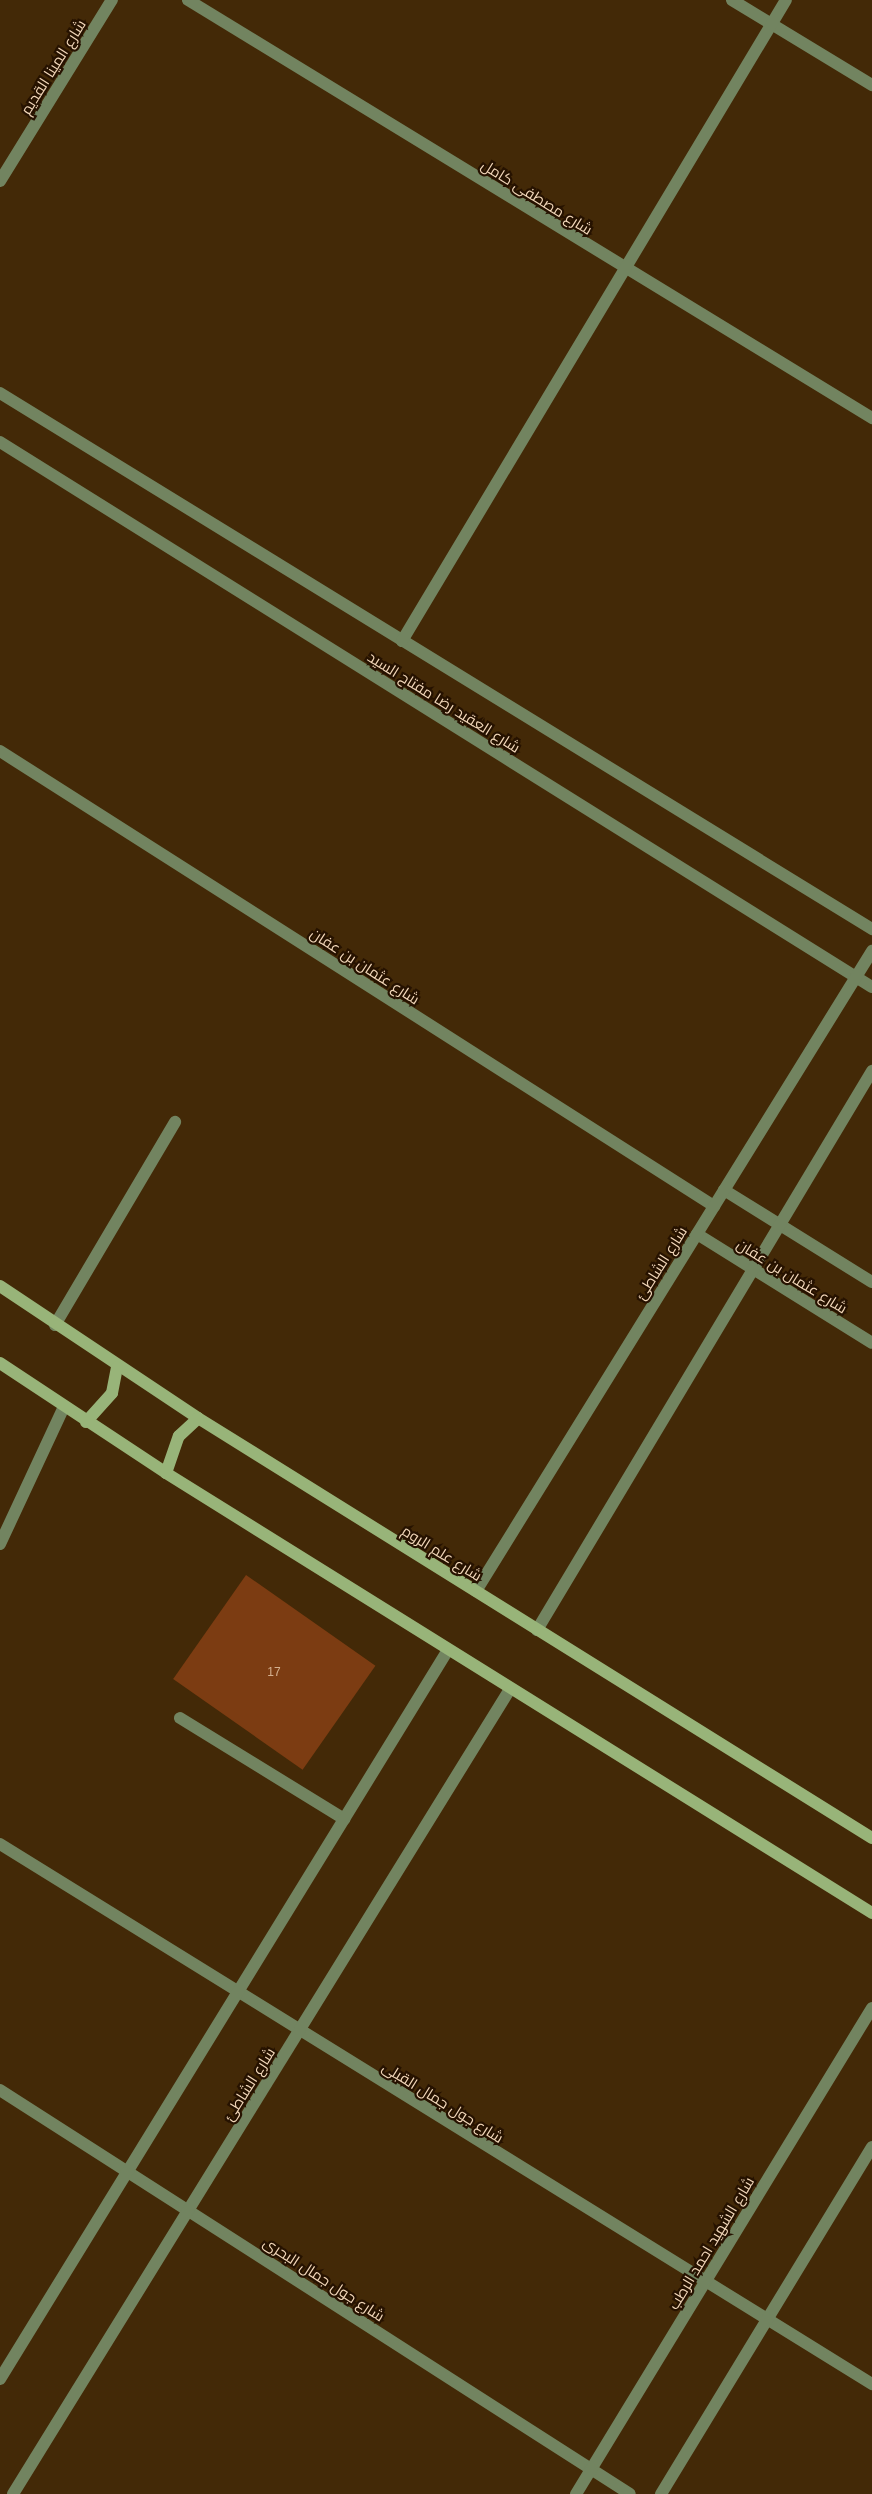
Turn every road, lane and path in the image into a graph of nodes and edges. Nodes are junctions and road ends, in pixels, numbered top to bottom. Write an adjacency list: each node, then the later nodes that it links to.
1 (112, 0): 7 (street, شارع المينا القديم)
2 (188, 0): 8 (street, شارع مصطفى كامل)
3 (732, 0): 5 (street)
4 (786, 0): 5 (street)
5 (771, 24): 6 (street); 8 (street)
6 (872, 86)
7 (0, 181)
8 (625, 268): 10 (street, شارع مصطفى كامل); 12 (street)
9 (0, 393): 12 (street, شارع العقيد رضا مفتاح السيد)
10 (872, 418)
11 (0, 442): 16 (street, شارع العقيد رضا مفتاح السيد)
12 (402, 641): 14 (street, شارع العقيد رضا مفتاح السيد)
13 (0, 751): 21 (street, شارع عثمان بن عفان)
14 (872, 929)
15 (872, 951): 16 (street, شارع الشاطئ)
16 (855, 977): 17 (street, شارع العقيد رضا مفتاح السيد); 20 (street, شارع الشاطئ)
17 (872, 987)
18 (872, 1071): 22 (street)
19 (175, 1122): 27 (street)
20 (724, 1191): 21 (street, شارع الشاطئ); 22 (street)
21 (714, 1206): 23 (street, شارع الشاطئ)
22 (780, 1226): 24 (street); 25 (street)
23 (697, 1234): 24 (street, شارع عثمان بن عفان); 36 (street, شارع الشاطئ)
24 (753, 1269): 28 (street, شارع عثمان بن عفان); 37 (street)
25 (872, 1282)
26 (0, 1286): 27 (street, شارع علم الروم)
27 (55, 1325): 30 (street, شارع علم الروم)
28 (872, 1343)
29 (0, 1364): 31 (street)
30 (117, 1367): 32 (street, شارع علم الروم); 33 (street)
31 (64, 1407): 33 (street); 35 (street)
32 (198, 1418): 34 (street); 36 (street, شارع علم الروم)
33 (86, 1422): 34 (street)
34 (166, 1473): 38 (street)
35 (0, 1544)
36 (476, 1591): 37 (street, شارع علم الروم)
37 (537, 1630): 42 (street, شارع علم الروم)
38 (448, 1650): 39 (street); 41 (street)
39 (510, 1689): 44 (street); 47 (street, شارع الشاطئ)
40 (180, 1718): 41 (street)
41 (344, 1819): 45 (street)
42 (872, 1838)
43 (0, 1844): 45 (street, شارع جول جمال القبلى)
44 (872, 1913)
45 (238, 1993): 47 (street, شارع جول جمال القبلى); 50 (street)
46 (872, 2008): 52 (street, شارع الشهيد احمد الرطب)
47 (299, 2031): 51 (street, شارع الشاطئ); 52 (street, شارع جول جمال القبلى)
48 (0, 2090): 50 (street, شارع جول جمال البحرى)
49 (872, 2147): 53 (street)
50 (129, 2170): 51 (street, شارع جول جمال البحرى); 54 (street)
51 (189, 2209): 56 (street, شارع جول جمال البحرى); 57 (street, شارع الشاطئ)
52 (705, 2281): 53 (street, شارع جول جمال القبلى); 56 (street, شارع الشهيد احمد الرطب)
53 (767, 2319): 55 (street, شارع جول جمال القبلى); 60 (street)
54 (0, 2379)
55 (872, 2384)
56 (591, 2470): 58 (street, شارع الشهيد احمد الرطب); 59 (street, شارع جول جمال البحرى)
57 (13, 2494)
58 (576, 2494)
59 (630, 2494)
60 (661, 2494)

